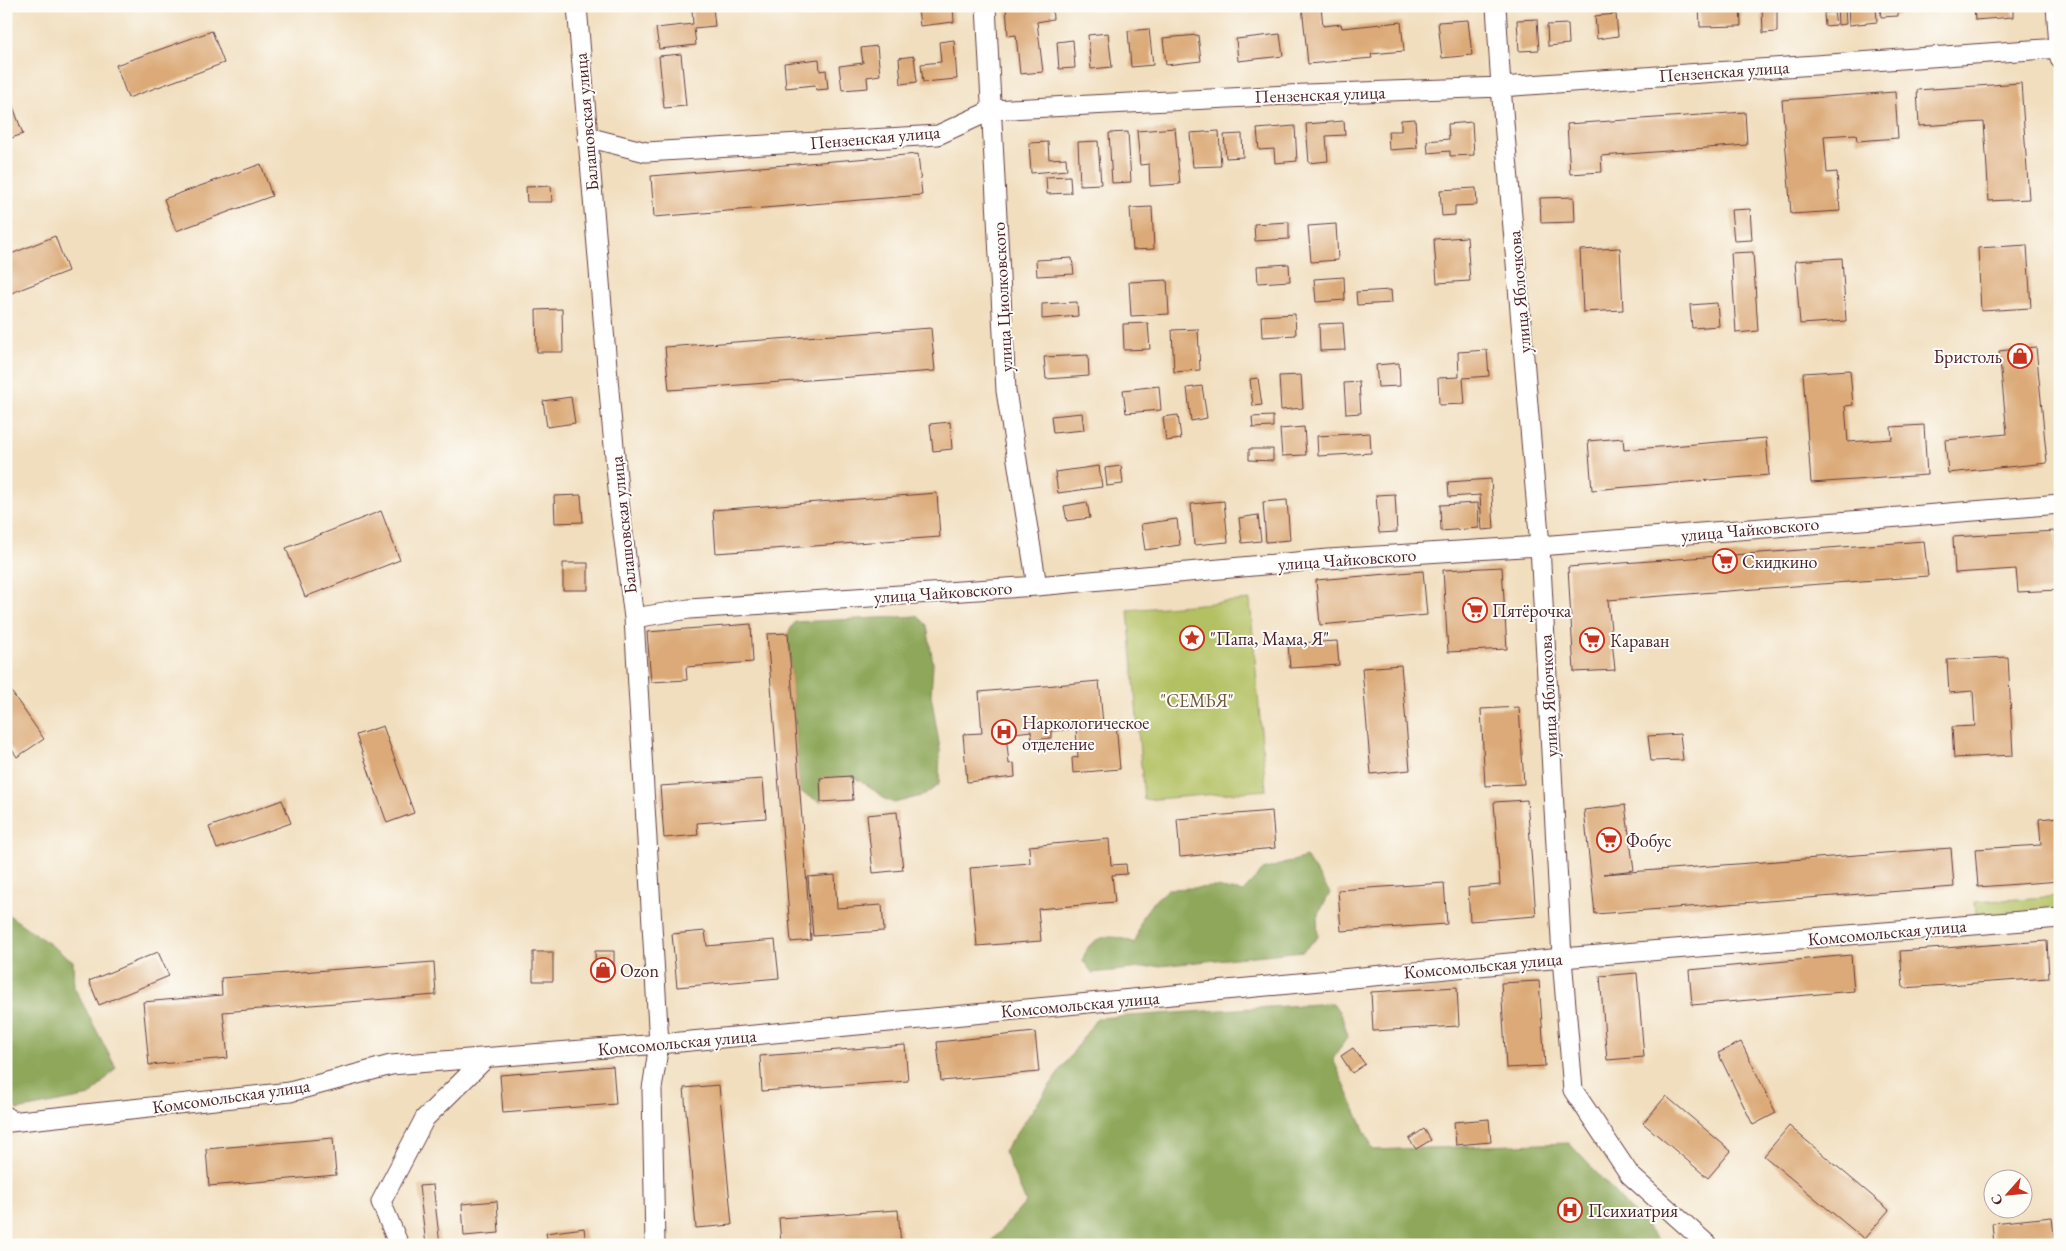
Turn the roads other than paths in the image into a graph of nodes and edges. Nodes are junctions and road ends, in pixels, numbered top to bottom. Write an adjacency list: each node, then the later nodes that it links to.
1 (577, 6): 8 (street, Балашовская улица)
2 (986, 6): 7 (street, улица Циолковского)
3 (1496, 6): 6 (street, улица Яблочкова)
4 (2056, 6): 5 (street)
5 (2059, 52): 6 (street, Пензенская улица)
6 (1501, 87): 7 (street, Пензенская улица); 10 (street, улица Яблочкова)
7 (992, 110): 8 (street, Пензенская улица); 11 (street, улица Циолковского)
8 (587, 137): 12 (street, Балашовская улица)
9 (2060, 504): 10 (street, улица Чайковского)
10 (1540, 546): 11 (street, улица Чайковского); 14 (street, улица Яблочкова)
11 (1037, 586): 12 (street, улица Чайковского)
12 (634, 618): 15 (street, Балашовская улица)
13 (2060, 918): 14 (street, Комсомольская улица)
14 (1562, 958): 15 (street, Комсомольская улица); 20 (street, улица Яблочкова)
15 (659, 1044): 16 (street, Комсомольская улица); 19 (street, Балашовская улица)
16 (484, 1059): 17 (street, Комсомольская улица); 18 (street)
17 (6, 1116)
18 (399, 1245)
19 (655, 1245)
20 (1708, 1245)

